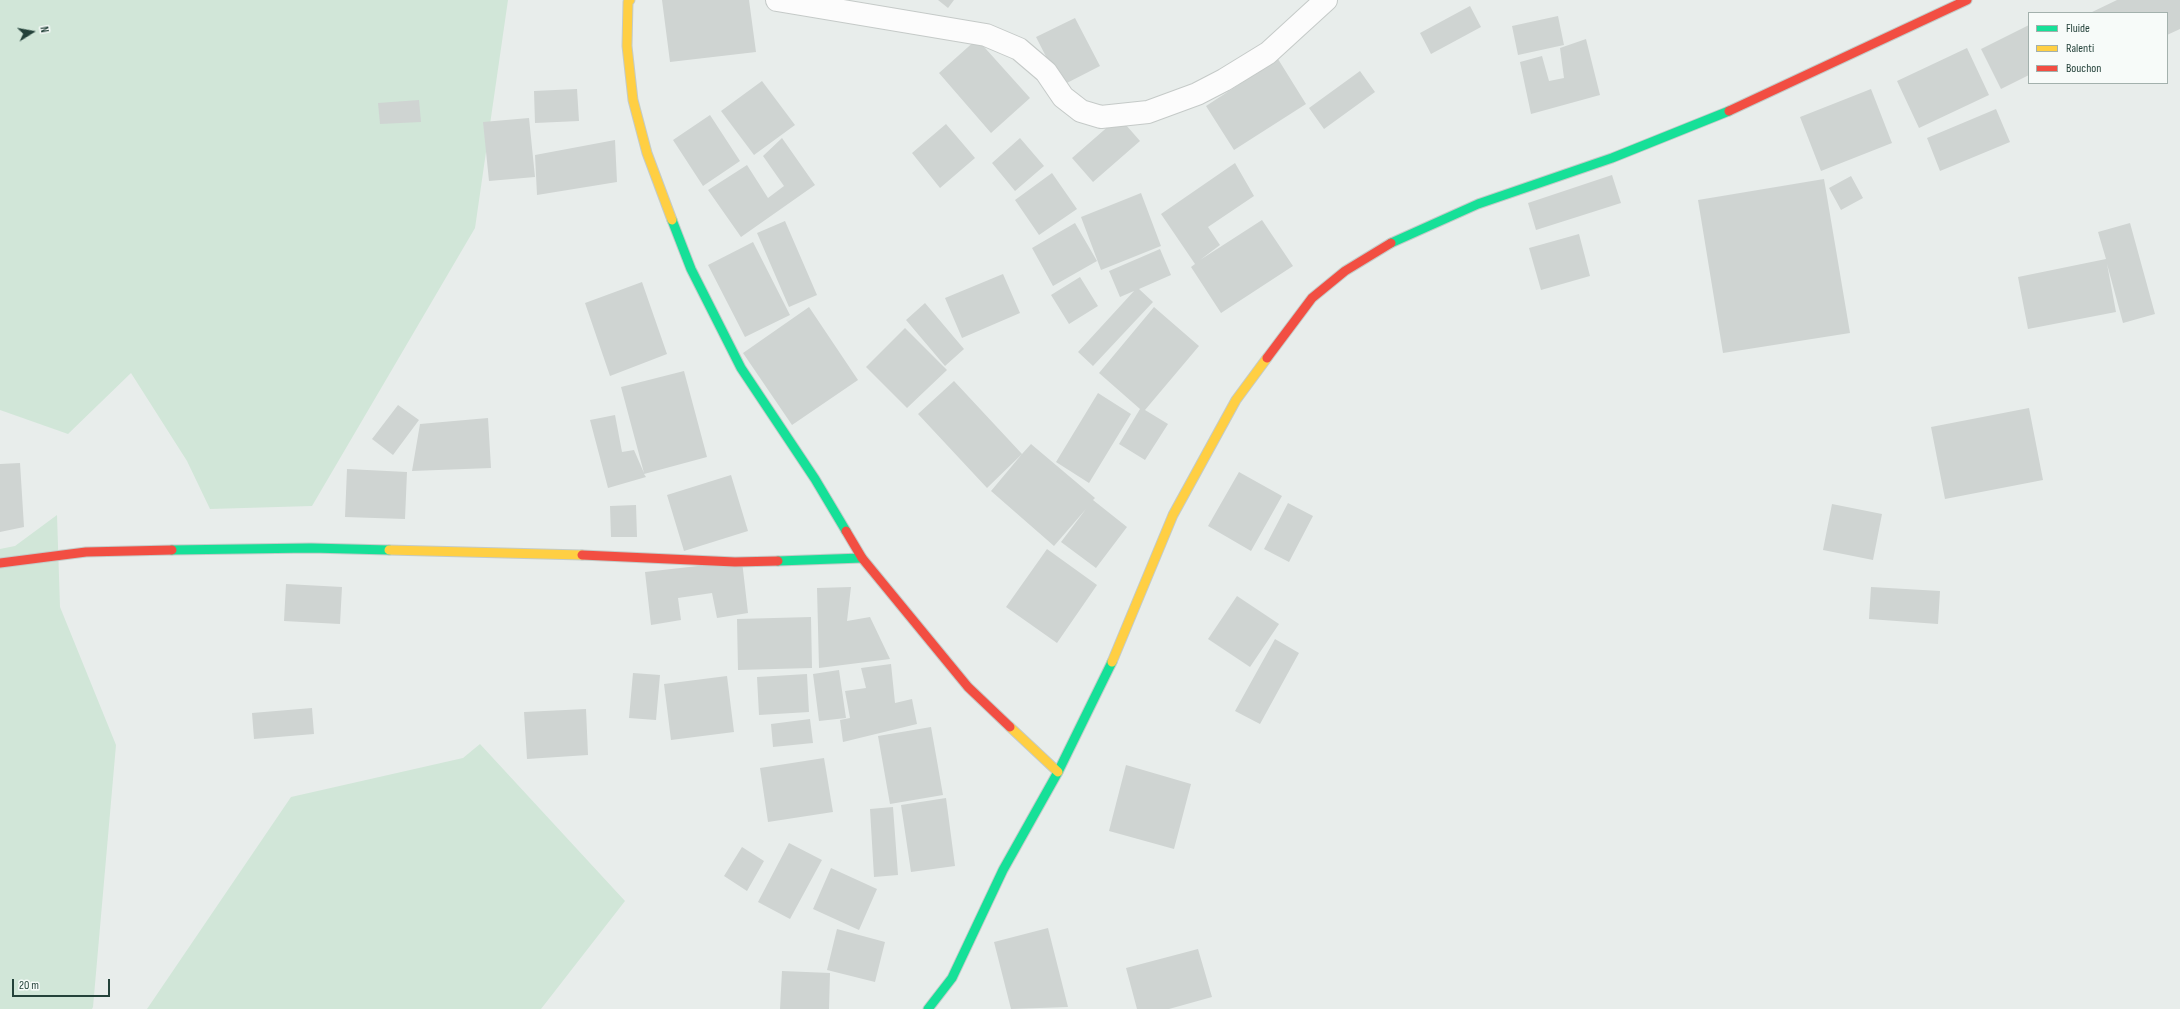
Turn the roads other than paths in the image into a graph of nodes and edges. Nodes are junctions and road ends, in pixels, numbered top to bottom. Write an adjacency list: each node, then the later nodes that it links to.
1 (630, 0): 5 (street)
2 (777, 0): 3 (street)
3 (1326, 0)
4 (1967, 0): 7 (street)
5 (862, 558): 6 (street); 7 (street)
6 (0, 563)
7 (1058, 772): 8 (street)
8 (928, 1009)

